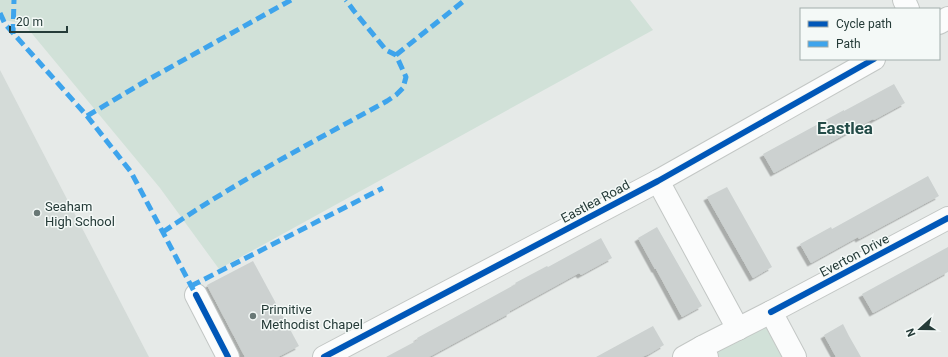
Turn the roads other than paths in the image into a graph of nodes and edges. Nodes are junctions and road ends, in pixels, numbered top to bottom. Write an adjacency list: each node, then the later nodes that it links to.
1 (872, 60): 2 (street, Eastlea Road)
2 (658, 181): 6 (street); 9 (street, Eastlea Road)
3 (948, 218): 5 (street, Everton Drive)
4 (196, 295): 8 (street)
5 (771, 312): 6 (street, Everton Drive); 10 (street)
6 (738, 329): 7 (street, Everton Drive)
7 (698, 354)
8 (228, 357)
9 (324, 357)
10 (795, 357)

